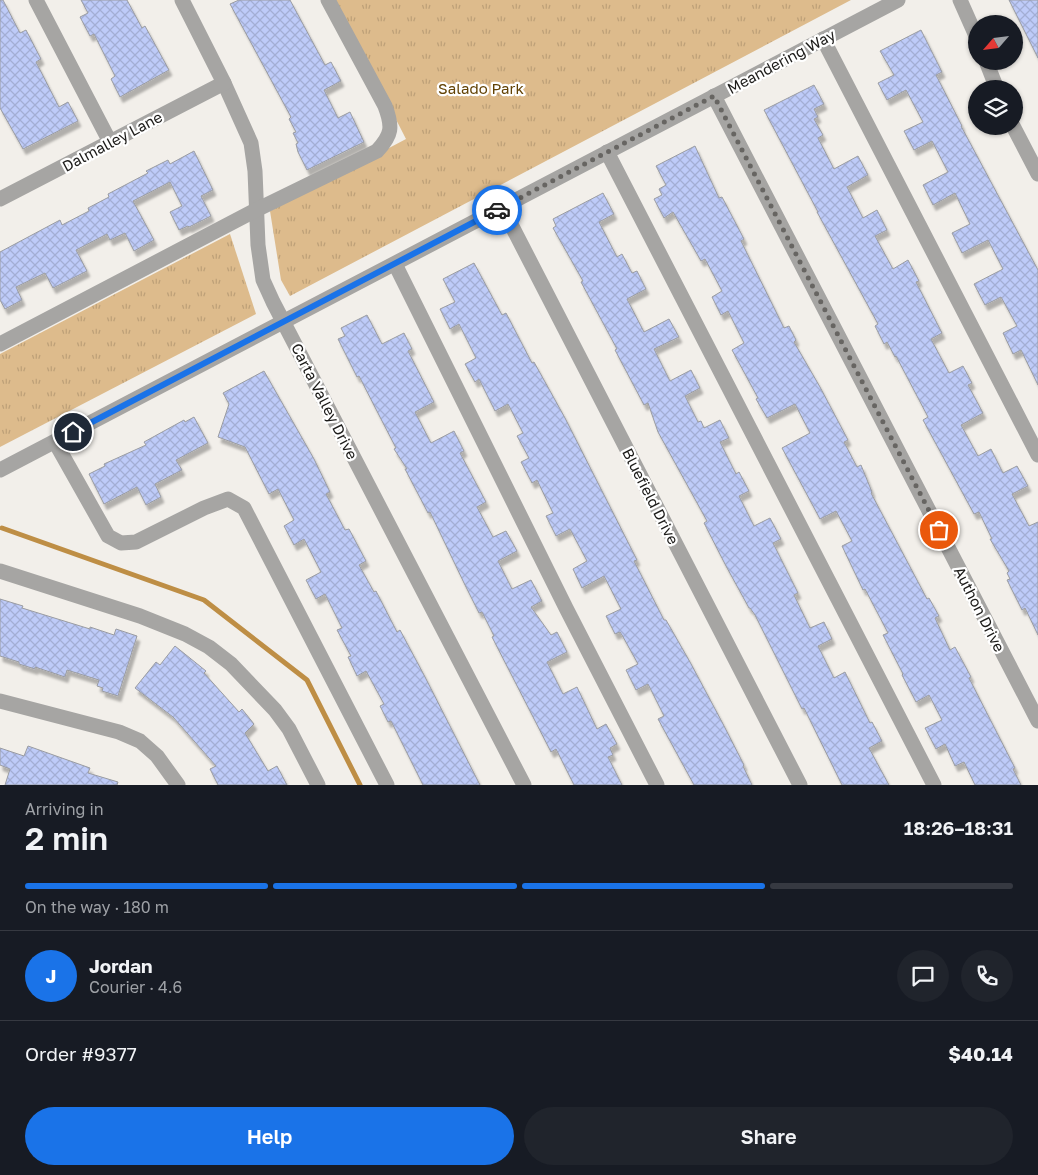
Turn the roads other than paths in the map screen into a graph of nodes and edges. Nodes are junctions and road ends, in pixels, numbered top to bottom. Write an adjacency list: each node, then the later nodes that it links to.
1 (36, 0): 11 (street)
2 (182, 0): 8 (street, Carta Valley Drive)
3 (328, 0): 16 (street)
4 (898, 0): 7 (street, Meandering Way)
5 (960, 0): 6 (street)
6 (968, 18)
7 (823, 39): 9 (street, Meandering Way); 21 (street)
8 (224, 83): 11 (street, Dalmalley Lane); 16 (street, Carta Valley Drive)
9 (714, 96): 12 (street, Meandering Way); 25 (street, Authon Drive)
10 (1018, 135): 13 (street)
11 (110, 142): 14 (street, Dalmalley Lane)
12 (607, 152): 15 (street, Meandering Way); 32 (street)
13 (1038, 174)
14 (0, 199)
15 (502, 207): 17 (street, Meandering Way); 31 (street, Bluefield Drive)
16 (256, 210): 18 (street, Carta Valley Drive); 19 (street)
17 (395, 264): 18 (street, Meandering Way); 30 (street)
18 (284, 322): 20 (street, Meandering Way); 29 (street, Carta Valley Drive)
19 (0, 344)
20 (55, 442): 22 (street, Meandering Way); 28 (street)
21 (1038, 455)
22 (0, 470)
23 (0, 571): 27 (street)
24 (0, 701): 26 (street)
25 (1038, 721)
26 (178, 785)
27 (318, 785)
28 (387, 785)
29 (524, 785)
30 (657, 785)
31 (800, 785)
32 (934, 785)

